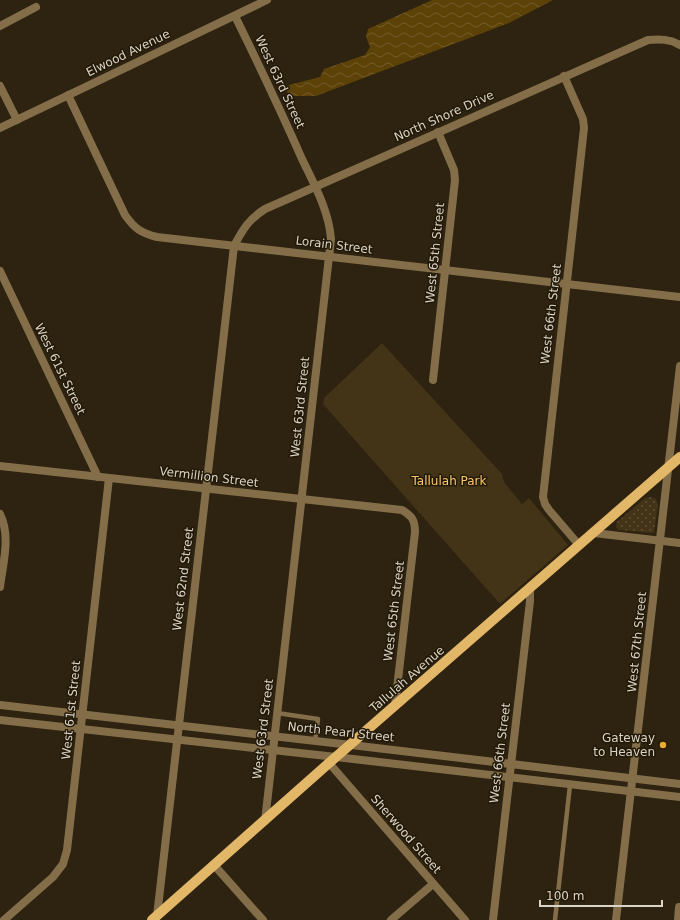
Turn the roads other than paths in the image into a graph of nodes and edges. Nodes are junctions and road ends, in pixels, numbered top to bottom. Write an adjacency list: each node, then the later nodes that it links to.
1 (267, 0): 3 (street, Elwood Avenue)
2 (36, 7): 4 (street)
3 (235, 16): 8 (street, Elwood Avenue); 12 (street, West 63rd Street)
4 (0, 26)
5 (680, 45): 6 (street, North Shore Drive)
6 (564, 76): 11 (street, North Shore Drive); 17 (street, West 66th Street)
7 (0, 86): 9 (street)
8 (68, 95): 9 (street, Elwood Avenue); 13 (street, Lorain Street)
9 (16, 120): 10 (street, Elwood Avenue)
10 (0, 128)
11 (438, 132): 12 (street, North Shore Drive); 15 (street, West 65th Street)
12 (315, 187): 13 (street, North Shore Drive); 14 (street, West 63rd Street)
13 (234, 246): 14 (street, Lorain Street); 26 (street, West 62nd Street)
14 (329, 257): 15 (street, Lorain Street); 27 (street, West 63rd Street)
15 (444, 270): 17 (street, Lorain Street); 20 (street, West 65th Street)
16 (0, 272): 24 (street, West 61st Street)
17 (566, 284): 18 (street, Lorain Street); 33 (street, West 66th Street)
18 (680, 297)
19 (680, 366): 23 (street, West 67th Street)
20 (433, 380)
21 (680, 457): 23 (main road, Tallulah Avenue)
22 (0, 466): 24 (street, Vermillion Street)
23 (669, 468): 30 (main road, Tallulah Avenue); 31 (street, West 67th Street)
24 (98, 477): 25 (street, Vermillion Street)
25 (110, 478): 26 (street, Vermillion Street); 39 (street, West 61st Street)
26 (206, 489): 27 (street, Vermillion Street); 41 (street, West 62nd Street)
27 (302, 500): 29 (street, Vermillion Street); 38 (street, West 63rd Street)
28 (0, 514): 34 (street)
29 (413, 518): 37 (street, West 65th Street)
30 (594, 533): 31 (street); 33 (main road, Tallulah Avenue)
31 (660, 541): 32 (street); 51 (street, West 67th Street)
32 (680, 543)
33 (579, 545): 35 (main road, Tallulah Avenue)
34 (0, 587)
35 (530, 588): 37 (main road, Tallulah Avenue); 49 (street, West 66th Street)
36 (0, 705): 39 (street, North Pearl Street)
37 (395, 706): 46 (main road, Tallulah Avenue)
38 (277, 713): 43 (street, West 63rd Street); 45 (lane)
39 (83, 714): 41 (street, North Pearl Street); 42 (street, West 61st Street)
40 (0, 720): 42 (street, North Pearl Street)
41 (178, 725): 43 (street, North Pearl Street); 44 (street, West 62nd Street)
42 (81, 729): 44 (street, North Pearl Street); 61 (street, West 61st Street)
43 (274, 736): 45 (street, North Pearl Street); 47 (street, West 63rd Street)
44 (177, 739): 47 (street, North Pearl Street); 60 (street, West 62nd Street)
45 (315, 741): 46 (street, North Pearl Street)
46 (351, 745): 48 (main road, Tallulah Avenue); 49 (street, North Pearl Street)
47 (273, 750): 48 (street, North Pearl Street); 56 (street, West 63rd Street)
48 (332, 760): 50 (street, North Pearl Street); 56 (main road, Tallulah Avenue); 58 (street, Sherwood Street)
49 (511, 763): 50 (street, West 66th Street); 51 (street, North Pearl Street)
50 (509, 778): 53 (street, North Pearl Street); 65 (street, West 66th Street)
51 (633, 778): 52 (street, North Pearl Street); 54 (street, West 67th Street)
52 (680, 784)
53 (570, 785): 54 (street, North Pearl Street); 66 (lane)
54 (632, 792): 55 (street, North Pearl Street); 67 (street, West 67th Street)
55 (680, 797)
56 (265, 821): 57 (main road, Tallulah Avenue)
57 (214, 865): 60 (main road, Tallulah Avenue); 62 (street)
58 (433, 884): 63 (street); 64 (street, Sherwood Street)
59 (679, 907): 68 (street)
60 (154, 918)
61 (4, 920)
62 (262, 920)
63 (391, 920)
64 (465, 920)
65 (493, 920)
66 (555, 920)
67 (616, 920)
68 (678, 920)

